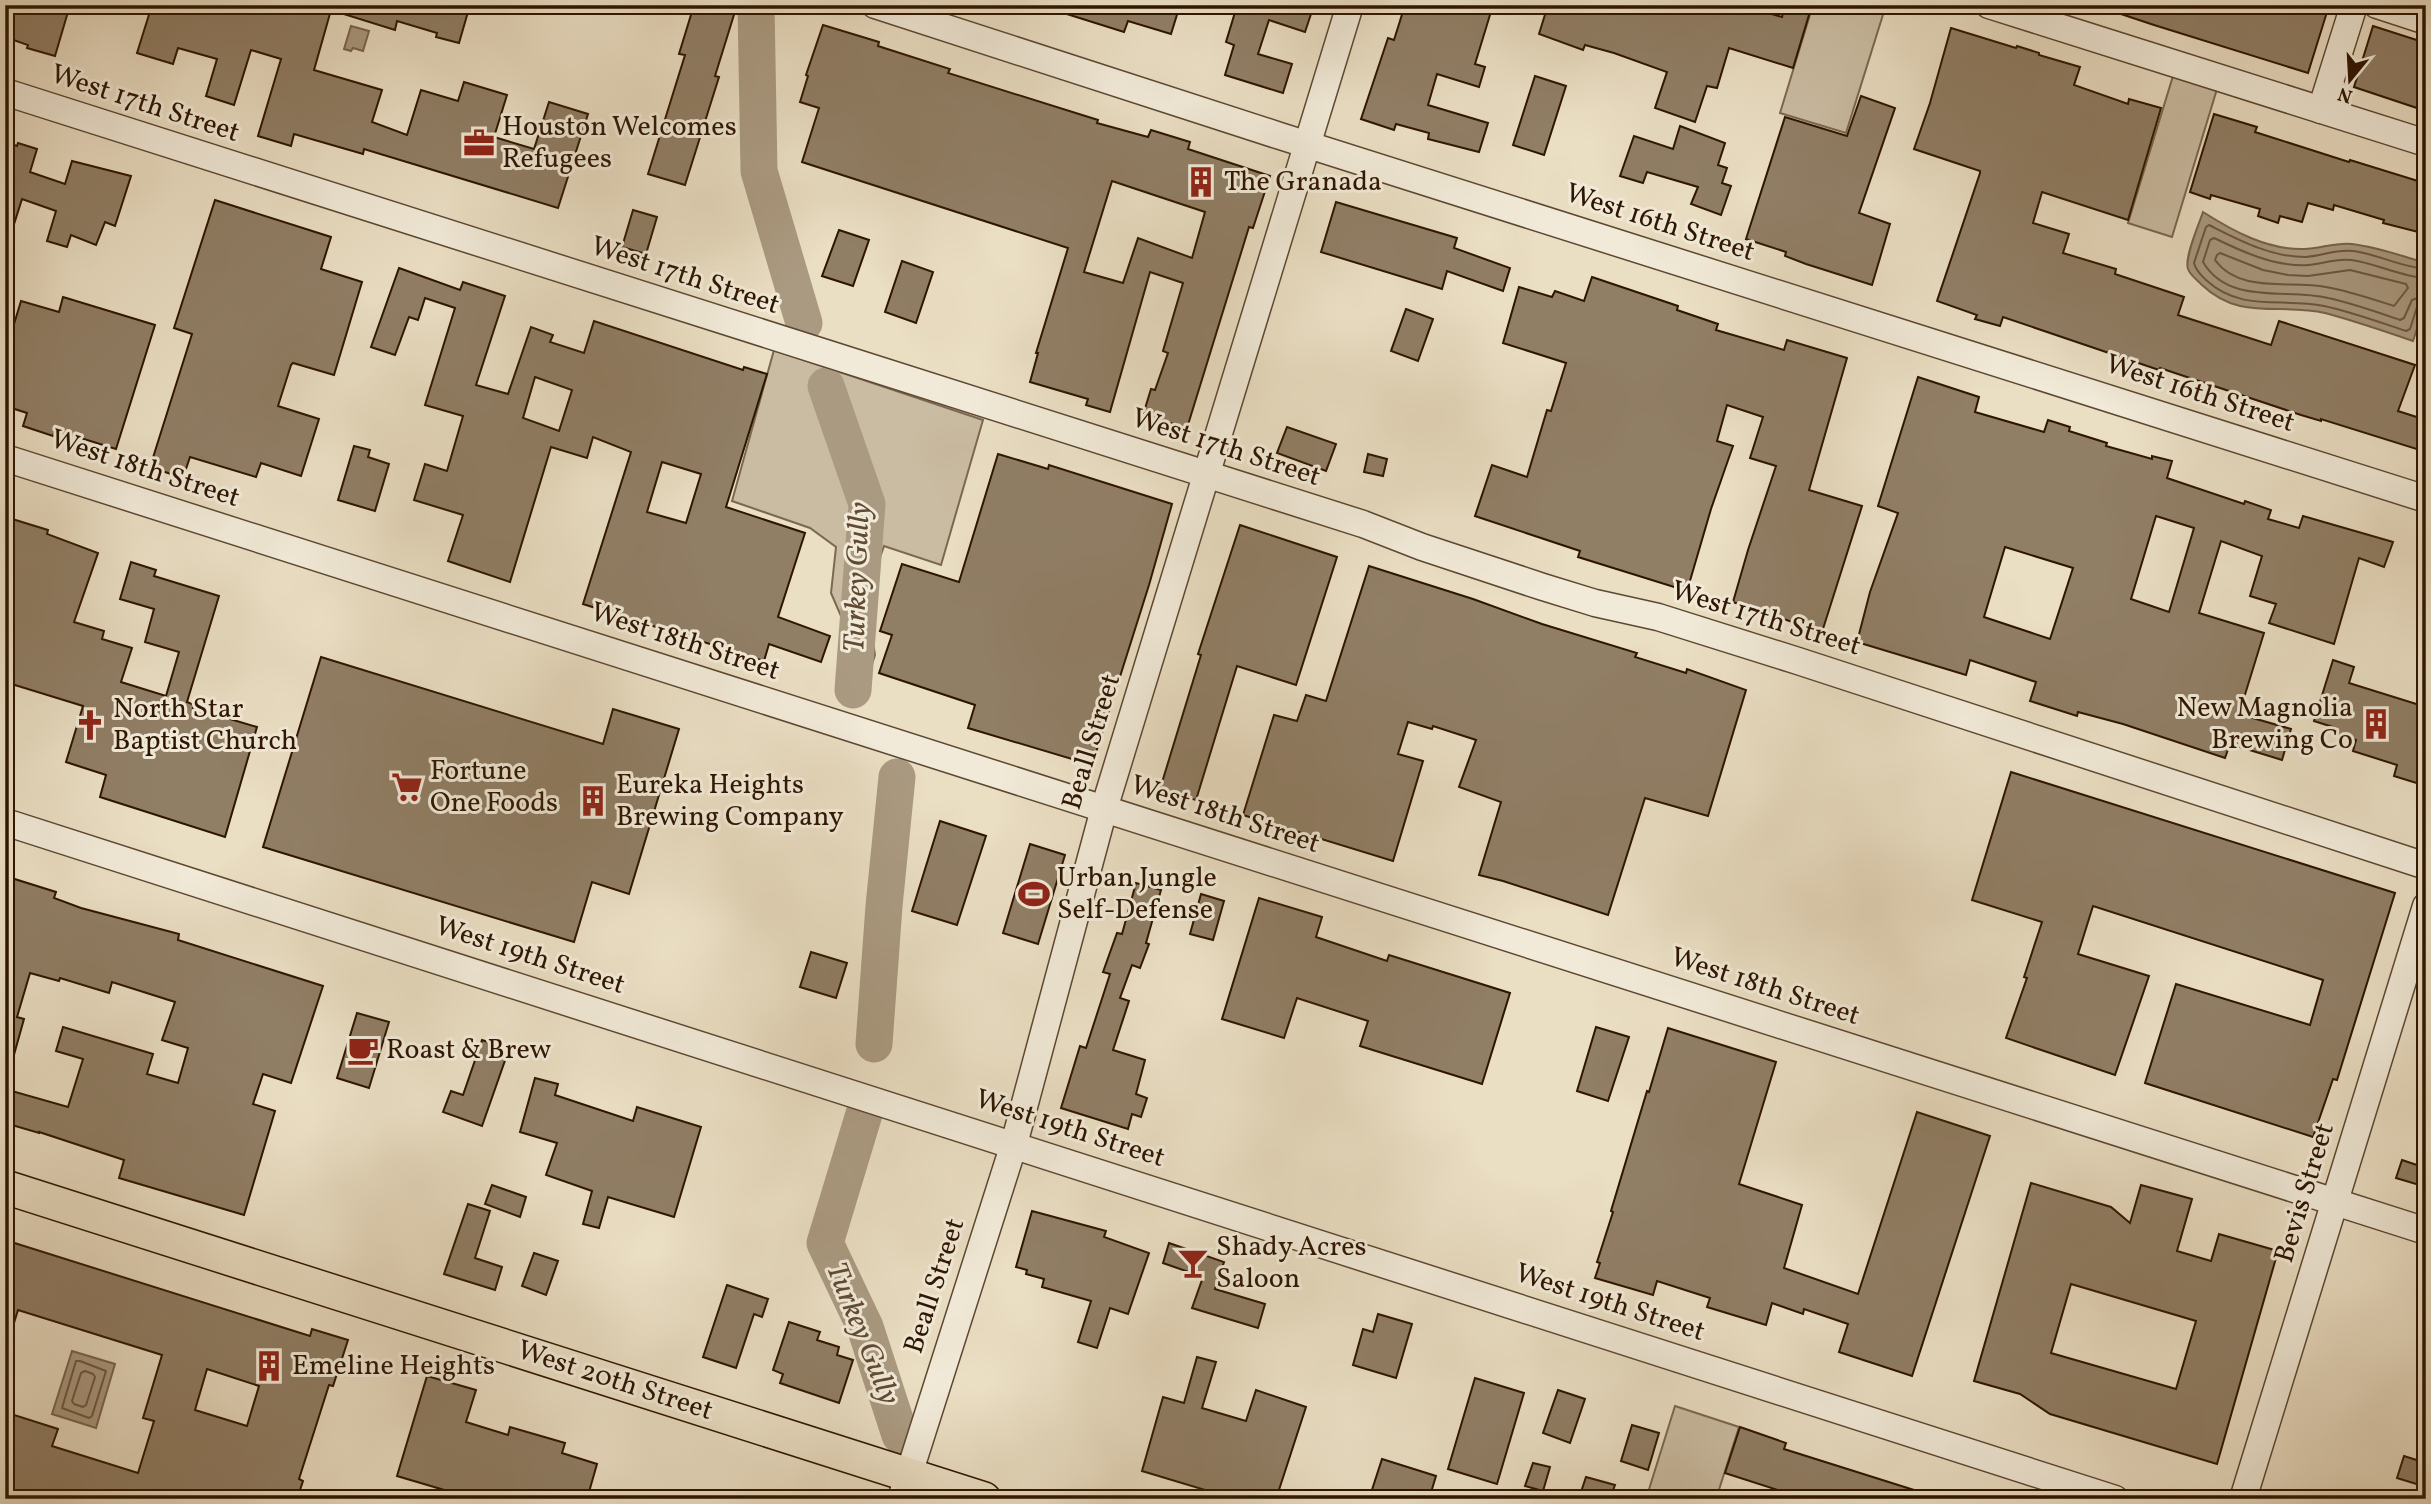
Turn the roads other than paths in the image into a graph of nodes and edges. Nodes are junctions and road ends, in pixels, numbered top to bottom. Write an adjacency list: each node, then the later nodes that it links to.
1 (875, 5): 10 (street, West 16th Street)
2 (1350, 5): 10 (street, Beall Street)
3 (1989, 5): 8 (street)
4 (2354, 5): 8 (street)
5 (2377, 5): 6 (street)
6 (2426, 21)
7 (5, 92): 12 (street, West 17th Street)
8 (2320, 110): 9 (street)
9 (2426, 143)
10 (1309, 145): 12 (street, Beall Street); 13 (street, West 16th Street)
11 (5, 458): 14 (street, West 18th Street)
12 (1206, 475): 14 (street, Beall Street); 16 (street, West 17th Street)
13 (2426, 499)
14 (1104, 809): 18 (street, Beall Street); 20 (street, West 18th Street)
15 (5, 822): 18 (street, West 19th Street)
16 (2426, 866)
17 (2426, 906): 20 (street, Bevis Street)
18 (1014, 1144): 22 (street, Beall Street); 24 (street, West 19th Street)
19 (5, 1187): 22 (main road, West 20th Street)
20 (2336, 1202): 21 (street, West 18th Street); 25 (street, Bevis Street)
21 (2426, 1231)
22 (905, 1486): 23 (main road, West 20th Street)
23 (984, 1499)
24 (2115, 1499)
25 (2243, 1499)

